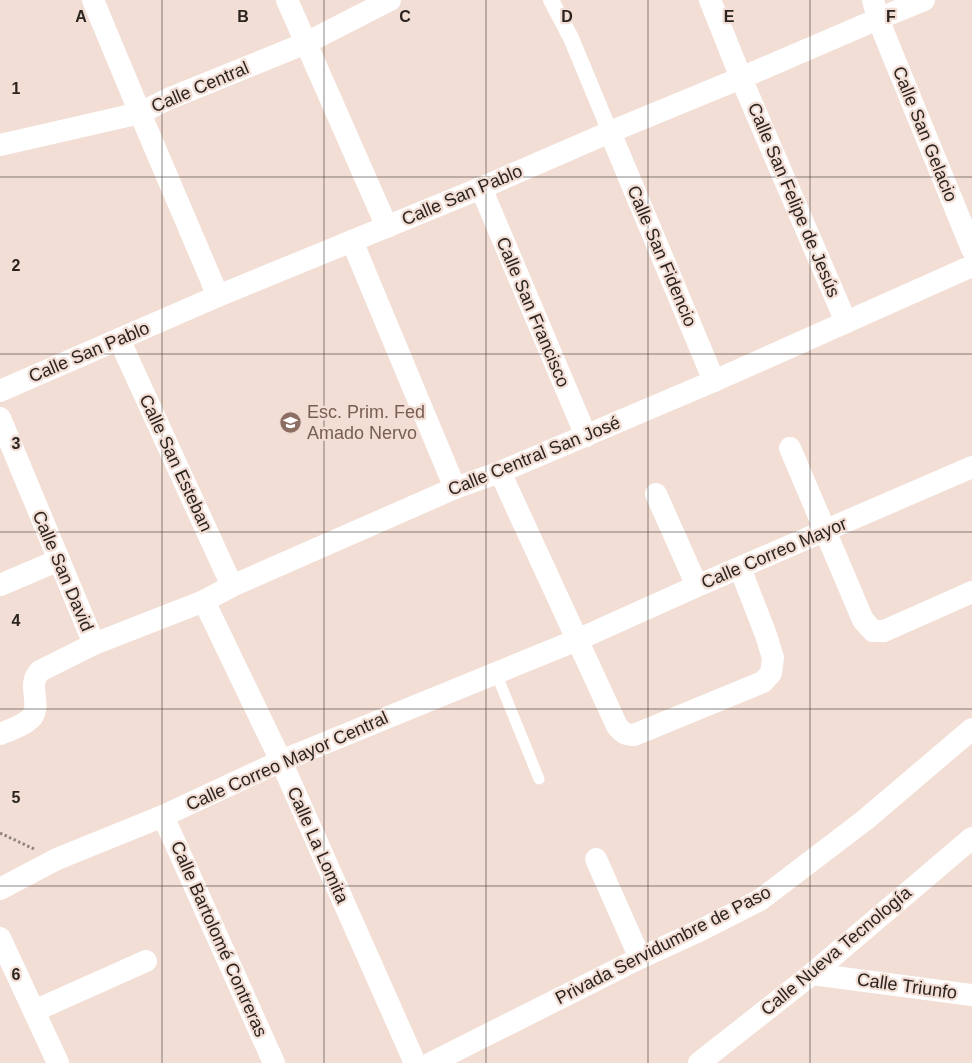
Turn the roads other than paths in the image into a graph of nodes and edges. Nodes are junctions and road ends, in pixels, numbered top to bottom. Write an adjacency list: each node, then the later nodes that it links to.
1 (93, 0): 10 (street)
2 (287, 0): 8 (street)
3 (390, 0): 8 (street, Calle Central)
4 (552, 0): 11 (street)
5 (710, 0): 9 (street, Calle San Felipe de Jesús)
6 (924, 0): 7 (street, Calle San Pablo)
7 (875, 9): 9 (street, Calle San Pablo); 16 (street, Calle San Gelacio)
8 (306, 43): 10 (street, Calle Central); 14 (street)
9 (741, 78): 11 (street, Calle San Pablo); 19 (street, Calle San Felipe de Jesús)
10 (140, 113): 12 (street, Calle Central); 18 (street)
11 (610, 132): 13 (street, Calle San Pablo); 21 (street, Calle San Fidencio)
12 (0, 145)
13 (481, 188): 14 (street, Calle San Pablo); 24 (street, Calle San Francisco)
14 (387, 226): 15 (street, Calle San Pablo)
15 (352, 241): 18 (street, Calle San Pablo); 28 (street)
16 (972, 249)
17 (972, 266): 19 (street, Calle Central San José)
18 (218, 296): 20 (street, Calle San Pablo)
19 (846, 322): 21 (street, Calle Central San José)
20 (119, 339): 22 (street, Calle San Pablo); 34 (street, Calle San Esteban)
21 (714, 381): 24 (street, Calle Central San José)
22 (0, 390)
23 (2, 431): 31 (street, Calle San David)
24 (586, 436): 27 (street, Calle Central San José)
25 (790, 448): 30 (street)
26 (972, 467): 30 (street, Calle Correo Mayor)
27 (500, 472): 28 (street, Calle Central San José); 38 (street)
28 (454, 488): 34 (street, Calle Central San José)
29 (656, 494): 35 (street)
30 (826, 530): 32 (street, Calle Correo Mayor); 36 (street)
31 (58, 560): 33 (street); 39 (street, Calle San David)
32 (740, 568): 35 (street, Calle Correo Mayor); 38 (street)
33 (0, 585)
34 (232, 586): 37 (street, Calle Central San José)
35 (696, 586): 38 (street, Calle Correo Mayor)
36 (972, 592)
37 (204, 601): 39 (street, Calle Central San José); 43 (street, Calle La Lomita)
38 (578, 640): 40 (street, Calle Correo Mayor Central)
39 (94, 644): 42 (street, Calle San David)
40 (496, 673): 43 (street, Calle Correo Mayor Central); 44 (lane)
41 (972, 729): 50 (street, Privada Servidumbre de Paso)
42 (0, 734)
43 (281, 761): 45 (street, Calle Correo Mayor Central); 57 (street, Calle La Lomita)
44 (539, 779)
45 (163, 816): 48 (street, Calle Correo Mayor Central); 56 (street, Calle Bartolomé Contreras)
46 (967, 847): 52 (street, Calle Nueva Tecnología)
47 (596, 859): 50 (street)
48 (0, 889)
49 (0, 938): 54 (street)
50 (640, 958): 58 (street, Privada Servidumbre de Paso)
51 (146, 961): 54 (street)
52 (812, 974): 53 (street, Calle Triunfo); 59 (street, Calle Nueva Tecnología)
53 (972, 995)
54 (34, 1011): 55 (street)
55 (58, 1063)
56 (274, 1063)
57 (415, 1063)
58 (431, 1063)
59 (699, 1063)

